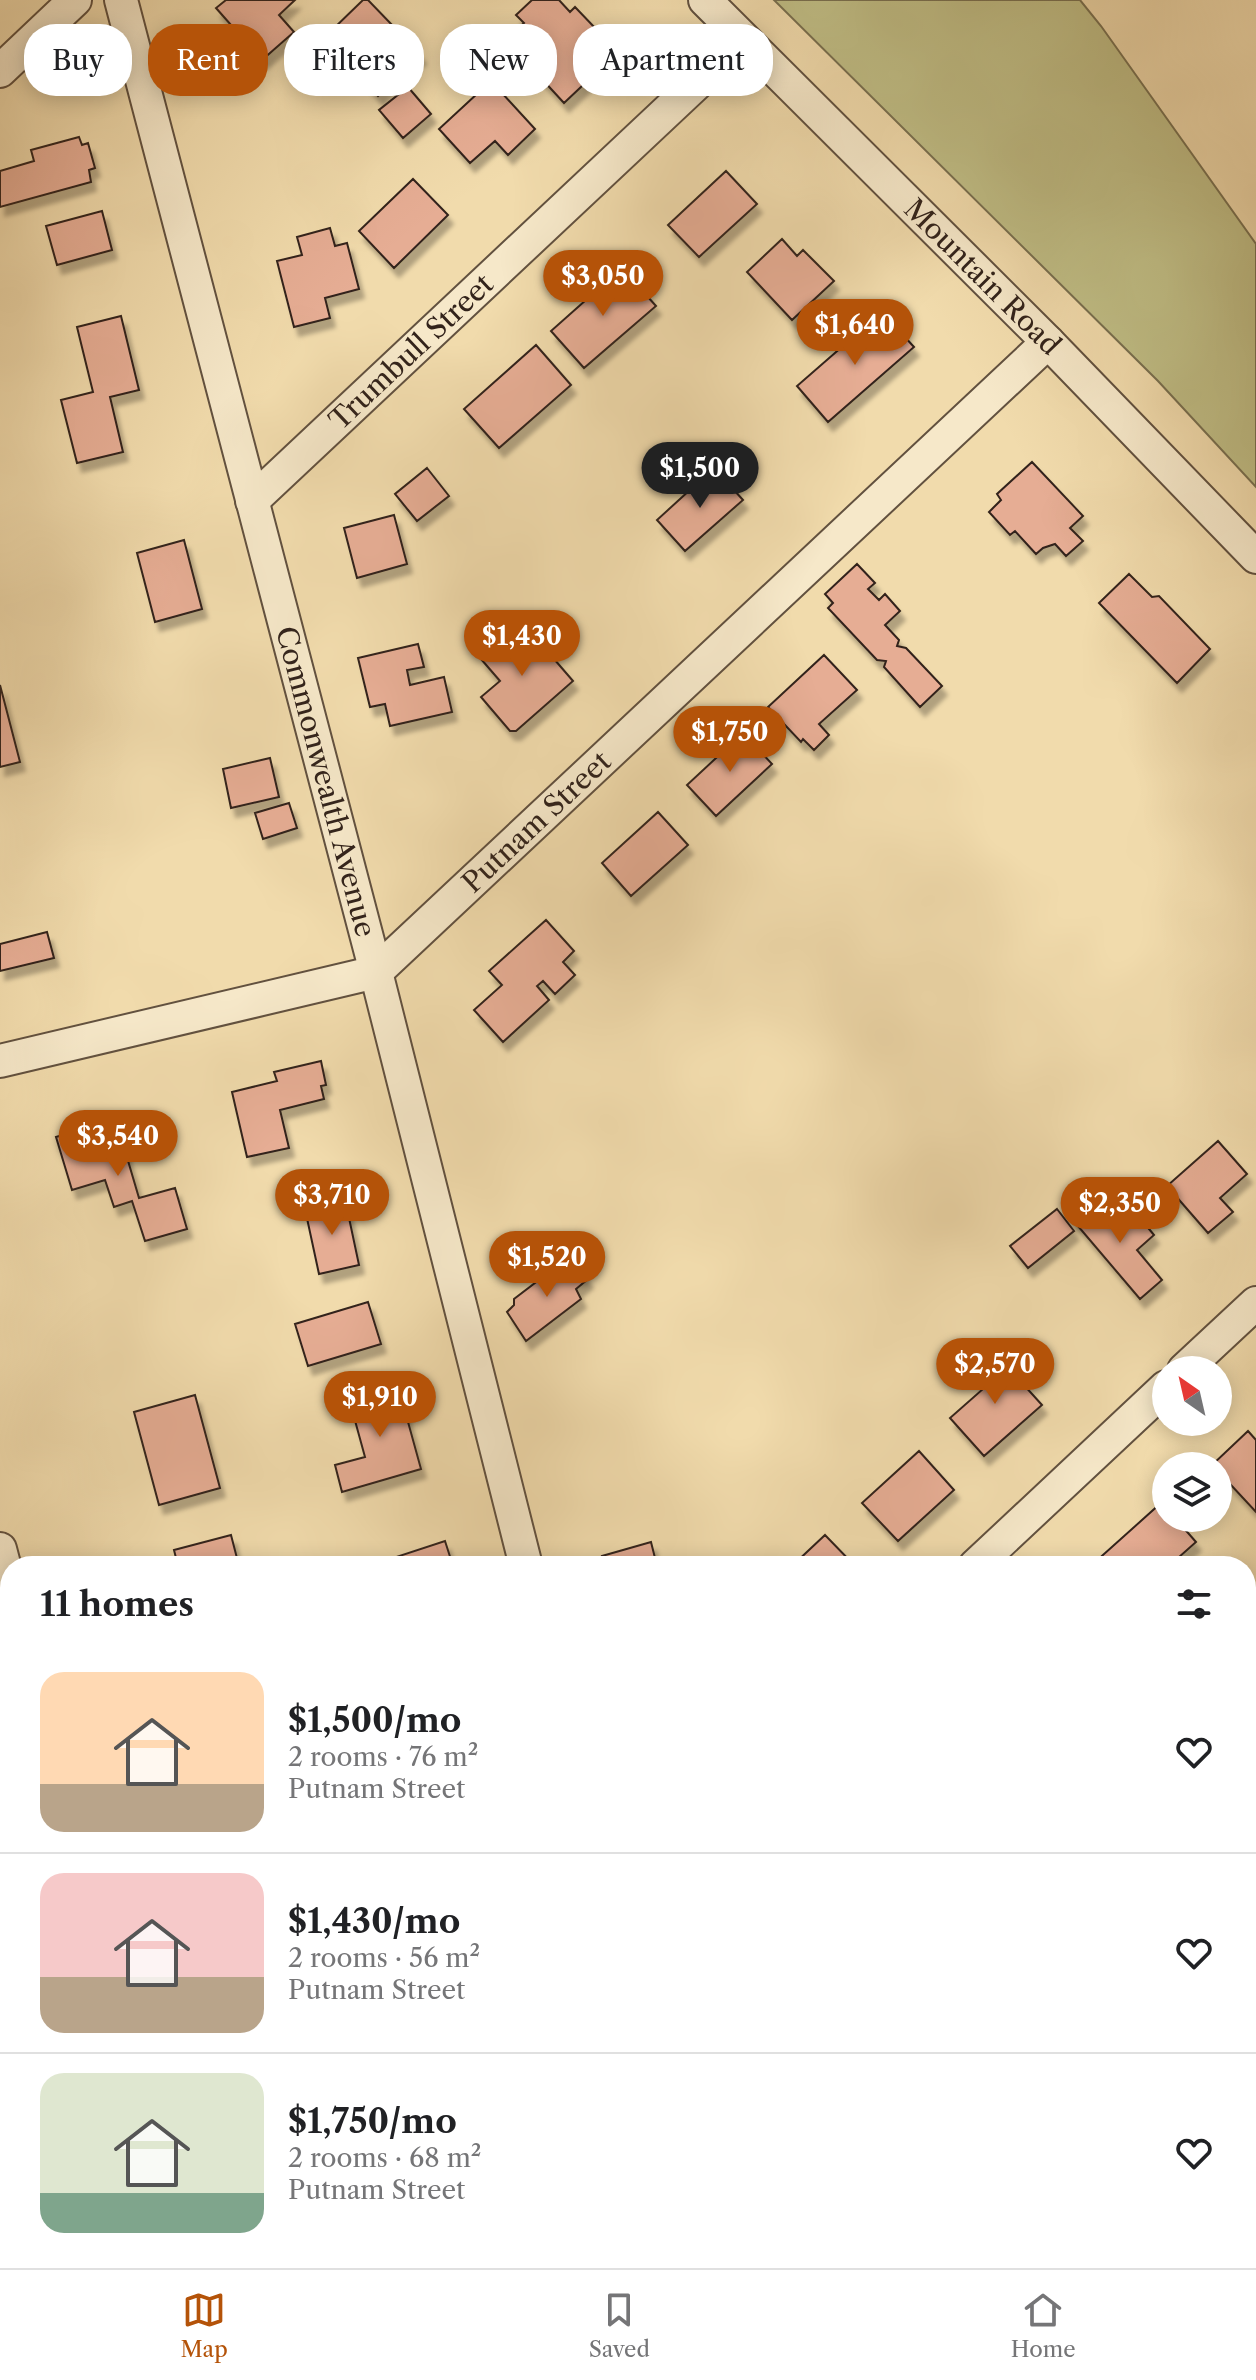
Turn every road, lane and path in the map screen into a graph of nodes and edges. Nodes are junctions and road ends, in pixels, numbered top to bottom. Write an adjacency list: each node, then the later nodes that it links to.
1 (75, 0): 6 (street)
2 (121, 0): 9 (street, Commonwealth Avenue)
3 (705, 0): 4 (street, Mountain Road)
4 (728, 24)
5 (773, 70): 8 (street, Mountain Road)
6 (0, 71)
7 (683, 96): 9 (street, Trumbull Street)
8 (1048, 342): 10 (street, Mountain Road); 11 (street, Putnam Street)
9 (252, 501): 11 (street, Commonwealth Avenue)
10 (1256, 557)
11 (376, 972): 12 (street, Putnam Street); 16 (street, Commonwealth Avenue)
12 (0, 1061)
13 (1256, 1303): 14 (street)
14 (1199, 1356)
15 (1152, 1400): 17 (street)
16 (523, 1556)
17 (986, 1556)

